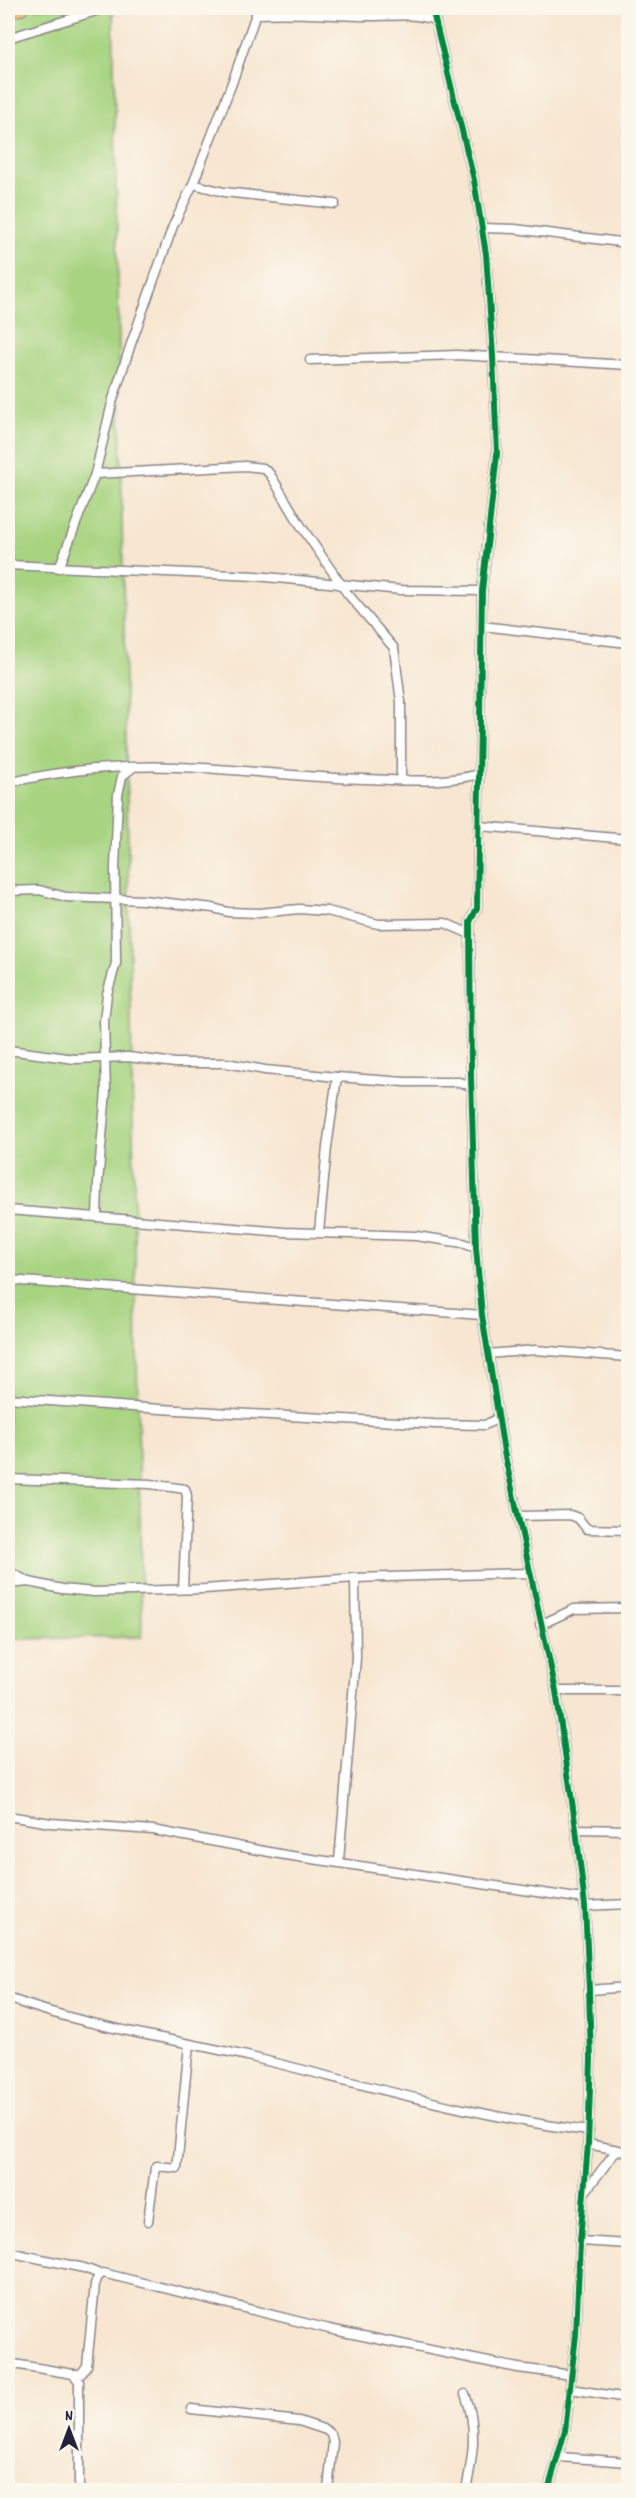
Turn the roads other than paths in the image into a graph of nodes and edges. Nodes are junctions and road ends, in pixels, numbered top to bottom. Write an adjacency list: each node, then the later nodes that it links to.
1 (21, 8): 4 (highway)
2 (106, 8): 7 (street)
3 (432, 8): 6 (street)
4 (8, 11)
5 (257, 11): 6 (street); 8 (street)
6 (435, 20): 10 (street)
7 (8, 38)
8 (193, 184): 9 (street); 15 (street)
9 (335, 204)
10 (483, 228): 11 (street); 12 (street)
11 (628, 243)
12 (493, 356): 13 (street); 14 (street); 19 (street)
13 (310, 360)
14 (628, 365)
15 (95, 474): 17 (street); 18 (street)
16 (8, 565): 17 (street)
17 (60, 568): 18 (street)
18 (340, 583): 19 (street); 24 (street)
19 (482, 591): 20 (street)
20 (482, 626): 21 (street); 23 (street)
21 (628, 643)
22 (133, 768): 24 (street); 25 (street); 29 (street)
23 (478, 774): 24 (street); 26 (street)
24 (401, 780)
25 (8, 783)
26 (479, 826): 27 (street); 30 (street)
27 (628, 839)
28 (8, 891): 29 (street)
29 (116, 900): 30 (street); 32 (street)
30 (470, 934): 34 (street)
31 (8, 1050): 32 (street)
32 (105, 1058): 33 (street); 36 (street)
33 (337, 1077): 34 (street); 37 (street)
34 (471, 1086): 38 (street)
35 (8, 1210): 36 (street)
36 (97, 1217): 37 (street)
37 (318, 1232): 38 (street)
38 (476, 1248): 40 (street)
39 (8, 1280): 40 (street)
40 (482, 1315): 41 (street)
41 (488, 1354): 42 (street); 44 (street)
42 (628, 1357)
43 (8, 1398): 44 (street)
44 (498, 1418): 46 (street)
45 (8, 1479): 53 (street)
46 (519, 1516): 47 (street); 49 (street)
47 (628, 1530)
48 (8, 1571): 51 (street)
49 (529, 1573): 50 (street); 55 (street)
50 (355, 1578): 53 (street); 61 (street)
51 (29, 1582): 52 (street); 53 (street)
52 (8, 1584)
53 (183, 1589)
54 (628, 1608): 55 (street)
55 (540, 1625): 56 (street)
56 (556, 1691): 57 (street); 59 (street)
57 (628, 1691)
58 (8, 1816): 61 (street)
59 (576, 1830): 60 (street); 62 (street)
60 (628, 1830)
61 (339, 1862): 62 (street)
62 (584, 1903): 63 (street); 65 (street)
63 (628, 1904)
64 (628, 1987): 65 (street)
65 (589, 1990): 68 (street)
66 (8, 1998): 67 (street)
67 (189, 2044): 68 (street); 73 (street)
68 (589, 2131): 69 (street)
69 (588, 2144): 70 (street); 72 (street)
70 (616, 2151): 71 (street); 72 (street)
71 (628, 2152)
72 (584, 2192): 74 (street)
73 (148, 2222)
74 (580, 2241): 75 (street); 80 (street)
75 (628, 2244)
76 (8, 2252): 77 (street)
77 (100, 2274): 79 (street); 80 (street)
78 (8, 2363): 79 (street)
79 (73, 2373): 87 (street)
80 (572, 2375): 81 (street)
81 (570, 2389): 83 (street); 85 (street)
82 (465, 2394): 89 (street)
83 (628, 2398)
84 (191, 2409): 88 (street)
85 (559, 2457): 86 (street); 90 (street)
86 (628, 2462)
87 (79, 2490)
88 (328, 2490)
89 (466, 2490)
90 (548, 2490)

